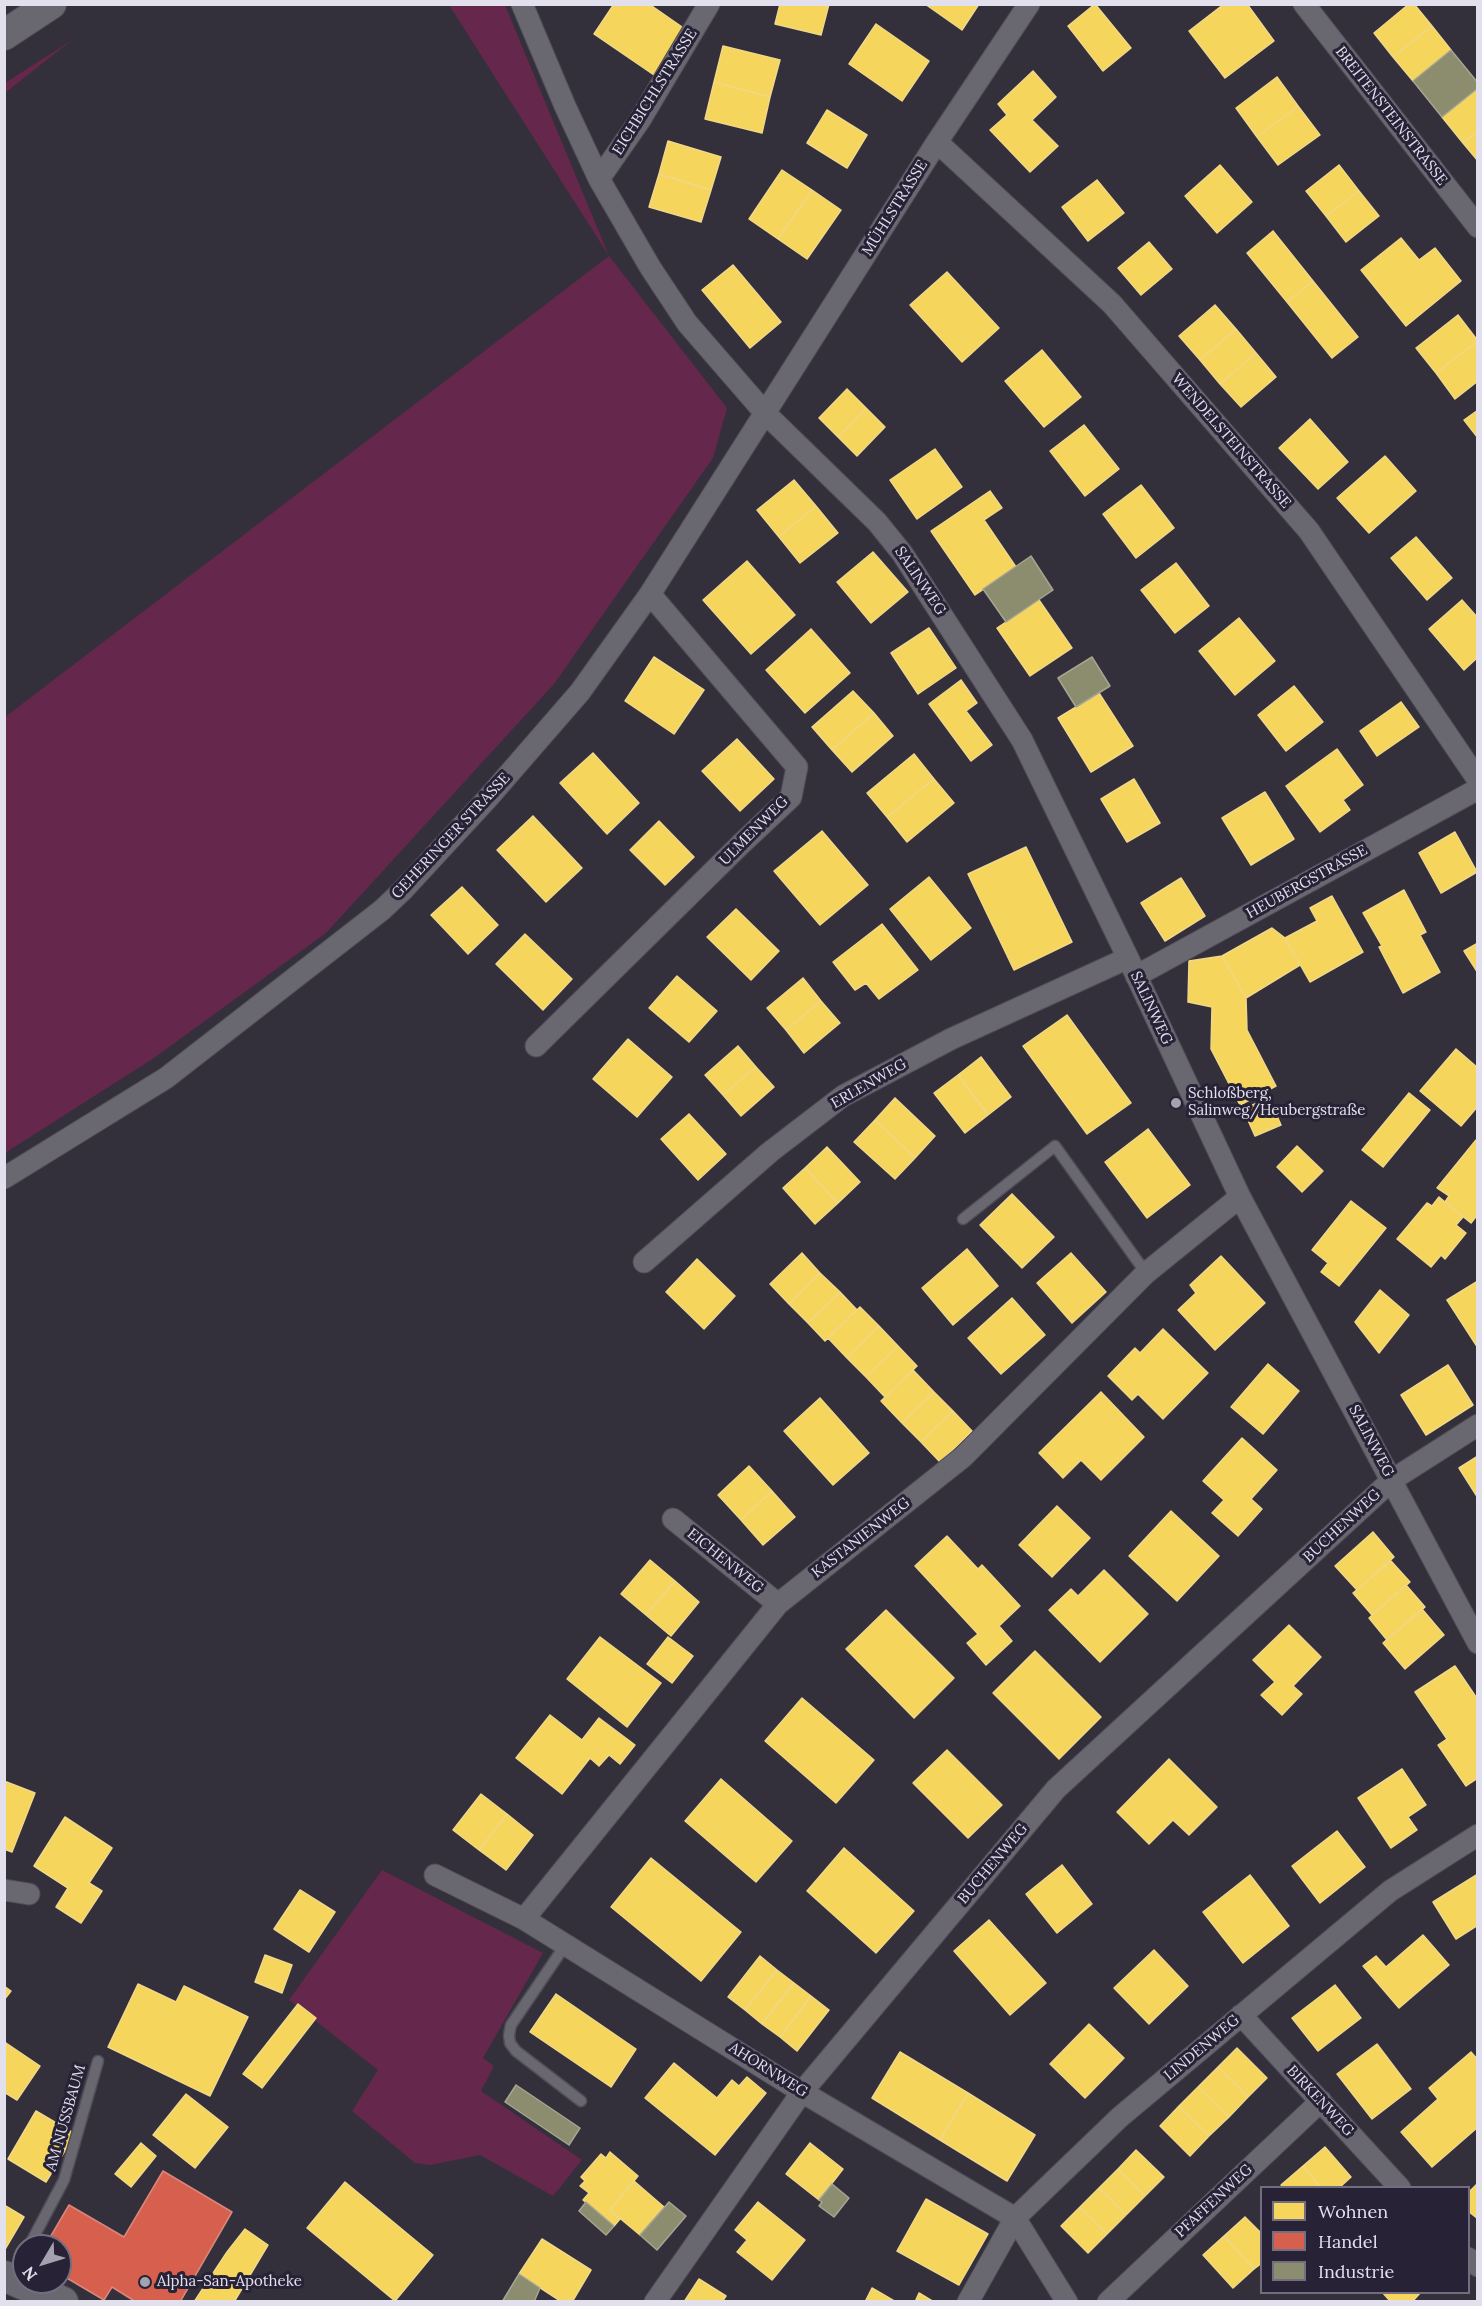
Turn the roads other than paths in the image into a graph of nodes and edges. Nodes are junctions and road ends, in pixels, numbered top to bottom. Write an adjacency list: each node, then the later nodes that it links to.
1 (51, 4): 6 (main road)
2 (522, 4): 8 (street, SALINWEG)
3 (709, 4): 8 (street, EICHBICHLSTRASSE)
4 (1029, 4): 7 (street, MÜHLSTRASSE)
5 (1312, 7): 9 (street, BREITENSTEINSTRASSE)
6 (4, 35)
7 (937, 142): 10 (street, MÜHLSTRASSE); 12 (street, WENDELSTEINSTRASSE)
8 (599, 179): 10 (street, SALINWEG)
9 (1478, 228)
10 (765, 413): 11 (street, GEHERINGER STRASSE); 14 (street, SALINWEG)
11 (650, 594): 15 (street, ULMENWEG); 16 (street, GEHERINGER STRASSE)
12 (1478, 780)
13 (1478, 789): 14 (street, HEUBERGSTRASSE)
14 (1132, 967): 17 (street, SALINWEG); 19 (street, ERLENWEG)
15 (536, 1046)
16 (4, 1178)
17 (1240, 1197): 20 (street, KASTANIENWEG); 22 (street, SALINWEG)
18 (963, 1220): 20 (lane)
19 (644, 1262)
20 (1146, 1273): 24 (street, KASTANIENWEG)
21 (1478, 1425): 22 (street)
22 (1392, 1480): 25 (street, SALINWEG); 34 (street, BUCHENWEG)
23 (673, 1519): 24 (street, EICHENWEG)
24 (778, 1604): 30 (street, KASTANIENWEG)
25 (1478, 1643)
26 (1478, 1835): 32 (street, LINDENWEG)
27 (435, 1875): 30 (street, AHORNWEG)
28 (4, 1890): 29 (street)
29 (29, 1894)
30 (524, 1918): 31 (street, AHORNWEG)
31 (566, 1944): 34 (street, AHORNWEG); 35 (lane)
32 (1241, 2015): 36 (street, BIRKENWEG); 38 (street, LINDENWEG)
33 (98, 2061): 39 (lane, AM NUSSBAUM)
34 (802, 2092): 38 (street, AHORNWEG); 42 (street, BUCHENWEG)
35 (581, 2101)
36 (1320, 2101): 37 (street, BIRKENWEG); 45 (street, PFAFFENWEG)
37 (1399, 2186)
38 (1015, 2218): 43 (street, LINDENWEG); 44 (street, AHORNWEG)
39 (35, 2234)
40 (11, 2275): 41 (main road)
41 (63, 2301)
42 (655, 2301)
43 (968, 2301)
44 (1067, 2301)
45 (1108, 2301)

